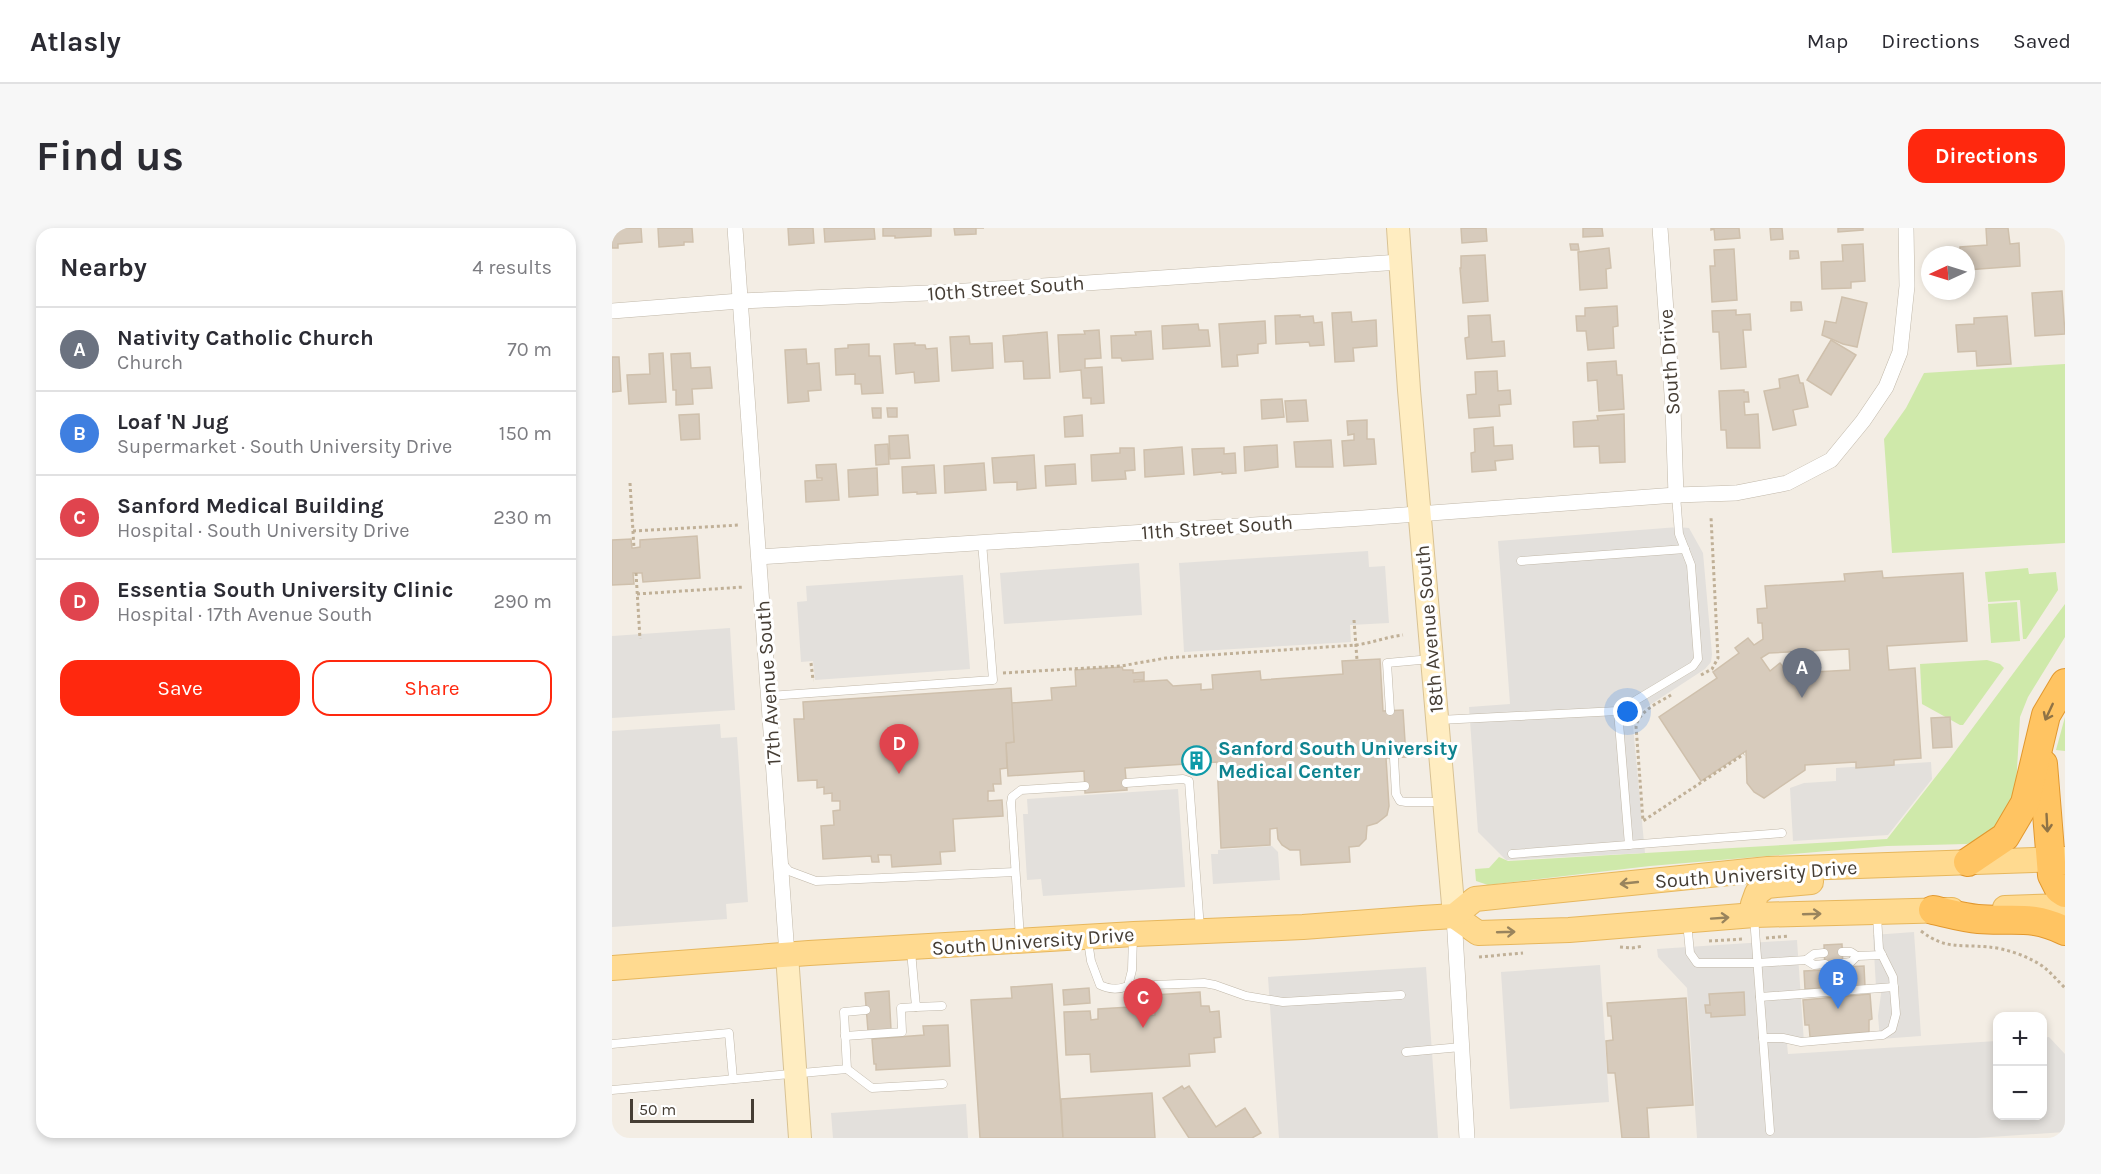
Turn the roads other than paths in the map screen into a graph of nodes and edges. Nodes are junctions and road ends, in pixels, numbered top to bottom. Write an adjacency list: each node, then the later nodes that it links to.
1 (735, 228): 6 (street, 17th Avenue South)
2 (1398, 228): 5 (street, 18th Avenue South)
3 (1659, 228): 8 (street, South Drive)
4 (1906, 228): 8 (street, 11th Street South)
5 (1400, 262): 6 (street, 10th Street South); 9 (street, 18th Avenue South)
6 (740, 301): 7 (street, 10th Street South); 12 (street, 17th Avenue South)
7 (612, 311)
8 (1676, 495): 9 (street, 11th Street South); 11 (lane)
9 (1420, 514): 10 (street, 11th Street South); 14 (street, 18th Avenue South)
10 (982, 542): 12 (street, 11th Street South); 16 (lane)
11 (1684, 549): 13 (lane); 18 (lane)
12 (759, 557): 16 (street, 17th Avenue South)
13 (1521, 561)
14 (1432, 659): 17 (lane); 19 (street, 18th Avenue South)
15 (2065, 683): 20 (highway, one-way to 20)
16 (769, 696): 29 (street, 17th Avenue South)
17 (1390, 711)
18 (1618, 711): 19 (lane); 26 (lane)
19 (1437, 720): 24 (street, 18th Avenue South)
20 (2040, 744): 28 (highway, one-way to 28); 30 (highway)
21 (1394, 758): 24 (lane)
22 (1126, 783): 38 (lane)
23 (1085, 786): 31 (lane)
24 (1444, 802): 35 (street, 18th Avenue South)
25 (1782, 833): 26 (lane)
26 (1629, 845): 27 (lane)
27 (1512, 854)
28 (2057, 859): 30 (main road, South University Drive); 32 (highway)
29 (780, 861): 31 (lane); 47 (street, 17th Avenue South)
30 (1968, 862): 35 (main road, South University Drive, one-way to 35); 37 (main road)
31 (1015, 872): 43 (lane)
32 (2065, 893)
33 (2065, 906): 36 (main road, South University Drive)
34 (1877, 912): 36 (main road, South University Drive); 37 (main road, South University Drive, one-way to 34); 48 (lane)
35 (1454, 916): 38 (main road, South University Drive); 39 (main road, South University Drive, one-way to 39); 67 (street, 18th Avenue South)
36 (1926, 920): 40 (highway)
37 (1755, 927): 39 (main road, South University Drive, one-way to 37); 51 (lane)
38 (1201, 931): 41 (main road, South University Drive)
39 (1688, 931): 51 (lane)
40 (2065, 931)
41 (1134, 934): 42 (main road, South University Drive); 55 (lane)
42 (1088, 937): 43 (main road, South University Drive); 55 (lane)
43 (1020, 942): 44 (main road, South University Drive)
44 (911, 948): 47 (main road, South University Drive); 60 (lane)
45 (1842, 952): 49 (lane)
46 (1824, 953): 50 (lane)
47 (787, 955): 54 (main road, South University Drive); 70 (street, 17th Avenue South)
48 (1882, 955): 49 (lane); 56 (lane)
49 (1857, 956): 52 (lane)
50 (1806, 960): 51 (lane); 53 (lane)
51 (1757, 963): 58 (lane)
52 (1843, 963)
53 (1825, 964)
54 (612, 968)
55 (1128, 986): 57 (lane)
56 (1894, 987): 58 (lane); 65 (lane)
57 (1401, 995)
58 (1760, 997): 65 (lane)
59 (942, 1006): 60 (lane)
60 (916, 1007): 61 (lane)
61 (901, 1008): 62 (lane); 64 (lane)
62 (890, 1009)
63 (866, 1010): 64 (lane)
64 (845, 1036): 69 (lane)
65 (1762, 1038): 74 (lane)
66 (612, 1044): 71 (lane)
67 (1461, 1047): 68 (lane); 76 (street, 18th Avenue South)
68 (1406, 1052)
69 (847, 1069): 70 (lane); 72 (lane)
70 (796, 1074): 71 (lane); 75 (street, 17th Avenue South)
71 (733, 1079): 73 (lane)
72 (943, 1084)
73 (612, 1090)
74 (1770, 1131)
75 (800, 1138)
76 (1467, 1138)

